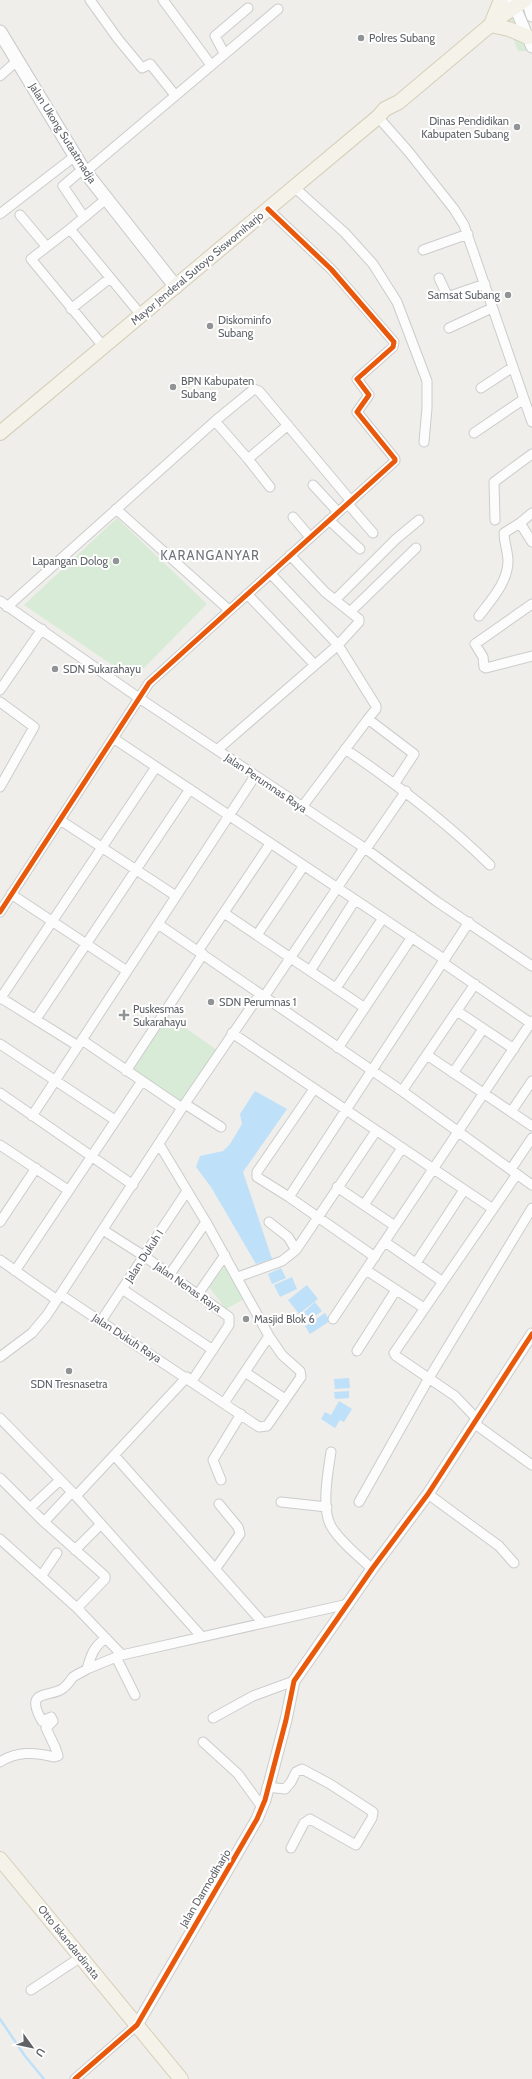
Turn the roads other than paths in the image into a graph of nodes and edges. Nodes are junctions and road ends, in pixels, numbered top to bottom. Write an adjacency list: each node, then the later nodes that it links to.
1 (90, 0): 14 (street)
2 (162, 0): 12 (street)
3 (501, 0): 7 (main road)
4 (523, 6): 7 (main road, Mayor Jenderal Sutoyo Siswomiharjo); 9 (street)
5 (248, 8): 10 (street)
6 (278, 10): 10 (street)
7 (491, 24): 9 (main road); 15 (main road, Mayor Jenderal Sutoyo Siswomiharjo)
8 (0, 32): 11 (main road, Jalan Ukong Sutaatmadja)
9 (530, 42)
10 (224, 53): 12 (street)
11 (18, 60): 13 (street); 16 (main road, Jalan Ukong Sutaatmadja)
12 (211, 65): 14 (street)
13 (0, 76)
14 (175, 95): 17 (street)
15 (378, 118): 18 (main road, Mayor Jenderal Sutoyo Siswomiharjo); 25 (street)
16 (76, 156): 17 (main road, Jalan Ukong Sutaatmadja); 21 (street)
17 (84, 170): 19 (main road, Jalan Ukong Sutaatmadja); 23 (street)
18 (294, 187): 20 (main road, Mayor Jenderal Sutoyo Siswomiharjo); 45 (street)
19 (106, 199): 23 (street); 31 (main road, Jalan Ukong Sutaatmadja)
20 (268, 209): 31 (main road, Mayor Jenderal Sutoyo Siswomiharjo); 50 (street)
21 (0, 214)
22 (20, 215): 26 (street)
23 (84, 217): 24 (street)
24 (70, 229): 26 (street); 28 (street)
25 (468, 234): 27 (street); 30 (street)
26 (46, 246): 33 (street)
27 (423, 250)
28 (110, 278): 33 (street); 34 (street)
29 (439, 278): 30 (street)
30 (486, 284): 32 (street)
31 (176, 287): 34 (main road, Mayor Jenderal Sutoyo Siswomiharjo)
32 (492, 308): 35 (street); 37 (street)
33 (71, 309): 36 (street)
34 (141, 315): 36 (main road, Mayor Jenderal Sutoyo Siswomiharjo)
35 (449, 328)
36 (103, 346): 43 (main road, Mayor Jenderal Sutoyo Siswomiharjo)
37 (513, 367): 38 (street); 39 (street)
38 (481, 388)
39 (524, 399): 41 (street); 44 (street)
40 (215, 421): 42 (street); 47 (street); 51 (street)
41 (532, 422)
42 (288, 425): 47 (street); 50 (street)
43 (0, 433)
44 (474, 433)
45 (424, 442)
46 (532, 454): 57 (street)
47 (248, 459): 49 (street)
48 (313, 485): 52 (street)
49 (270, 487)
50 (349, 502): 52 (street); 59 (street)
51 (116, 509): 68 (street); 70 (street)
52 (338, 512): 55 (street)
53 (532, 513): 58 (street)
54 (293, 517): 60 (street)
55 (329, 520): 60 (street); 63 (street)
56 (419, 520): 67 (street)
57 (495, 520)
58 (520, 523): 61 (street); 72 (street)
59 (373, 532)
60 (310, 537): 64 (street)
61 (532, 542)
62 (416, 548): 71 (street)
63 (360, 549)
64 (290, 555): 65 (street); 67 (street)
65 (270, 573): 66 (street); 74 (street)
66 (248, 594): 70 (street); 76 (street)
67 (335, 600): 71 (street)
68 (4, 604): 73 (street, Jalan Perumnas Raya)
69 (532, 604): 75 (street)
70 (229, 610): 78 (street)
71 (350, 612): 74 (street)
72 (479, 616)
73 (42, 629): 77 (street); 78 (street, Jalan Perumnas Raya)
74 (338, 645): 76 (street); 80 (street)
75 (532, 656)
76 (314, 664): 83 (street)
77 (0, 690)
78 (139, 698): 81 (street); 83 (street, Jalan Perumnas Raya)
79 (0, 702): 87 (street)
80 (368, 718): 82 (street); 86 (street)
81 (113, 738): 84 (street); 92 (street)
82 (345, 749): 86 (street); 90 (street)
83 (217, 750): 85 (street, Jalan Perumnas Raya)
84 (156, 767): 88 (street); 94 (street)
85 (255, 776): 90 (street, Jalan Perumnas Raya); 91 (street)
86 (394, 783): 89 (street)
87 (0, 787)
88 (190, 789): 91 (street); 98 (street)
89 (406, 791): 95 (street); 96 (street)
90 (302, 807): 95 (street, Jalan Perumnas Raya)
91 (229, 816): 93 (street); 101 (street)
92 (60, 820): 94 (street); 100 (street)
93 (270, 844): 97 (street); 104 (street)
94 (103, 847): 98 (street); 106 (street)
95 (365, 848): 99 (street); 107 (street, Jalan Perumnas Raya)
96 (490, 865)
97 (303, 866): 99 (street); 109 (street)
98 (136, 869): 101 (street); 111 (street)
99 (336, 888): 102 (street); 113 (street)
100 (12, 894): 103 (street); 106 (street)
101 (176, 896): 108 (street)
102 (355, 900): 105 (street); 117 (street)
103 (0, 912)
104 (224, 913): 109 (street); 112 (street)
105 (383, 918): 110 (street); 119 (street)
106 (52, 922): 111 (street); 121 (street)
107 (469, 922): 114 (street); 115 (street, Jalan Perumnas Raya)
108 (158, 924): 112 (street); 116 (street)
109 (257, 935): 113 (street)
110 (412, 937): 114 (street); 122 (street)
111 (85, 944): 116 (street); 124 (street)
112 (200, 952): 120 (street); 133 (street)
113 (291, 957): 117 (street); 120 (street)
114 (443, 961): 118 (street); 134 (street)
115 (532, 966)
116 (127, 971): 128 (street)
117 (310, 971): 119 (street)
118 (475, 984): 123 (street); 125 (street)
119 (336, 988): 122 (street)
120 (262, 995): 127 (street); 130 (street)
121 (0, 998): 124 (street)
122 (365, 1008): 130 (street)
123 (457, 1011): 126 (street); 132 (street)
124 (36, 1019): 128 (street)
125 (532, 1023): 131 (street)
126 (483, 1029): 131 (street); 135 (street)
127 (232, 1033): 139 (street); 143 (street)
128 (80, 1043): 133 (street); 137 (street)
129 (0, 1044): 137 (street)
130 (338, 1048): 134 (street)
131 (514, 1049): 142 (street)
132 (427, 1055): 135 (street); 140 (street)
133 (126, 1071): 138 (street)
134 (371, 1071): 140 (street); 144 (street)
135 (453, 1073): 142 (street)
136 (532, 1080): 145 (street)
137 (55, 1081): 146 (street); 147 (street)
138 (142, 1081): 143 (street); 147 (street)
139 (314, 1088): 144 (street); 166 (street)
140 (402, 1091): 151 (street)
141 (0, 1093): 146 (street)
142 (484, 1094): 145 (street); 151 (street)
143 (184, 1106): 149 (street); 153 (street)
144 (346, 1110): 150 (street); 166 (street)
145 (511, 1112): 148 (street)
146 (32, 1116): 156 (street)
147 (116, 1120): 156 (street)
148 (532, 1126)
149 (221, 1127)
150 (376, 1131): 155 (street); 162 (street)
151 (458, 1132): 158 (street); 159 (street)
152 (532, 1138): 159 (street)
153 (159, 1144): 160 (street); 165 (street)
154 (0, 1146): 157 (street)
155 (402, 1148): 158 (street); 167 (street)
156 (92, 1157): 160 (street); 163 (street)
157 (36, 1168): 163 (street); 171 (street)
158 (433, 1169): 164 (street); 174 (street)
159 (514, 1171): 161 (street); 169 (street)
160 (133, 1185): 175 (street)
161 (532, 1185)
162 (337, 1187): 167 (street); 170 (street)
163 (68, 1190): 183 (street)
164 (464, 1190): 169 (street); 182 (street)
165 (187, 1191): 172 (street); 178 (street, Jalan Dukuh I)
166 (289, 1197): 170 (street)
167 (364, 1205): 174 (street)
168 (532, 1208): 201 (street)
169 (493, 1209): 187 (street)
170 (318, 1218): 177 (street); 180 (street)
171 (0, 1222)
172 (206, 1222): 179 (street); 185 (street)
173 (270, 1222): 177 (street)
174 (395, 1226): 176 (street)
175 (103, 1230): 178 (street, Jalan Nenas Raya); 191 (street)
176 (385, 1242): 180 (street); 182 (street)
177 (296, 1250): 186 (street)
178 (144, 1256): 185 (street, Jalan Nenas Raya); 188 (street, Jalan Dukuh I)
179 (225, 1256): 186 (street); 190 (street)
180 (375, 1257): 184 (street)
181 (0, 1260): 183 (street, Jalan Dukuh Raya)
182 (416, 1264): 187 (street)
183 (15, 1270): 191 (street, Jalan Dukuh Raya)
184 (366, 1270): 189 (street); 193 (street)
185 (170, 1274): 190 (street, Jalan Nenas Raya)
186 (238, 1278): 196 (street)
187 (443, 1282): 192 (street)
188 (122, 1289): 194 (street, Jalan Dukuh I); 197 (street)
189 (396, 1290): 192 (street); 198 (street)
190 (198, 1294): 197 (street, Jalan Nenas Raya)
191 (59, 1298): 194 (street, Jalan Dukuh Raya); 199 (street)
192 (424, 1308): 201 (street)
193 (333, 1319)
194 (101, 1321): 202 (street, Jalan Dukuh Raya)
195 (532, 1334): 207 (street)
196 (269, 1336): 200 (street); 203 (street)
197 (213, 1350): 202 (street, Jalan Nenas Raya)
198 (357, 1351)
199 (0, 1357)
200 (245, 1372): 203 (street); 204 (street)
201 (429, 1378): 207 (street); 217 (street)
202 (190, 1379): 204 (street, Jalan Dukuh Raya); 209 (street, Jalan Nenas Raya)
203 (285, 1399): 205 (street, Jalan Dukuh Raya)
204 (224, 1402): 205 (street, Jalan Dukuh Raya)
205 (241, 1414): 213 (street)
206 (0, 1418): 212 (street)
207 (476, 1421): 210 (street); 215 (street)
208 (331, 1452): 219 (street)
209 (114, 1455): 214 (street, Jalan Nenas Raya); 227 (street)
210 (532, 1465)
211 (0, 1478): 220 (street)
212 (60, 1480): 214 (street); 220 (street)
213 (220, 1480)
214 (74, 1494): 221 (street, Jalan Nenas Raya); 222 (street)
215 (428, 1494): 226 (street); 228 (street)
216 (281, 1502): 219 (street)
217 (359, 1502)
218 (218, 1504): 227 (street)
219 (327, 1507): 228 (street)
220 (30, 1508): 221 (street)
221 (44, 1522): 224 (street)
222 (100, 1525): 224 (street); 233 (street)
223 (0, 1539): 229 (street)
224 (76, 1550): 231 (street)
225 (57, 1553): 229 (street)
226 (514, 1563)
227 (216, 1568): 232 (street)
228 (372, 1569): 230 (street)
229 (42, 1575): 231 (street)
230 (348, 1604): 232 (street); 237 (street)
231 (77, 1608): 234 (street)
232 (263, 1623): 233 (street)
233 (202, 1637): 235 (street)
234 (106, 1638): 235 (street); 236 (street)
235 (119, 1656): 236 (street); 238 (street)
236 (87, 1669): 241 (street)
237 (294, 1681): 239 (street); 242 (street, Jalan Darmodiharjo)
238 (135, 1695)
239 (214, 1718)
240 (203, 1742): 243 (street)
241 (0, 1762)
242 (268, 1787): 243 (street, Jalan Darmodiharjo); 244 (street)
243 (262, 1807): 248 (street, Jalan Darmodiharjo)
244 (291, 1848)
245 (0, 1859): 246 (main road, Otto Iskandardinata)
246 (80, 1957): 247 (street); 248 (main road, Otto Iskandardinata)
247 (31, 1990)
248 (137, 2025): 249 (street); 250 (main road, Otto Iskandardinata)
249 (75, 2079)
250 (181, 2079)

